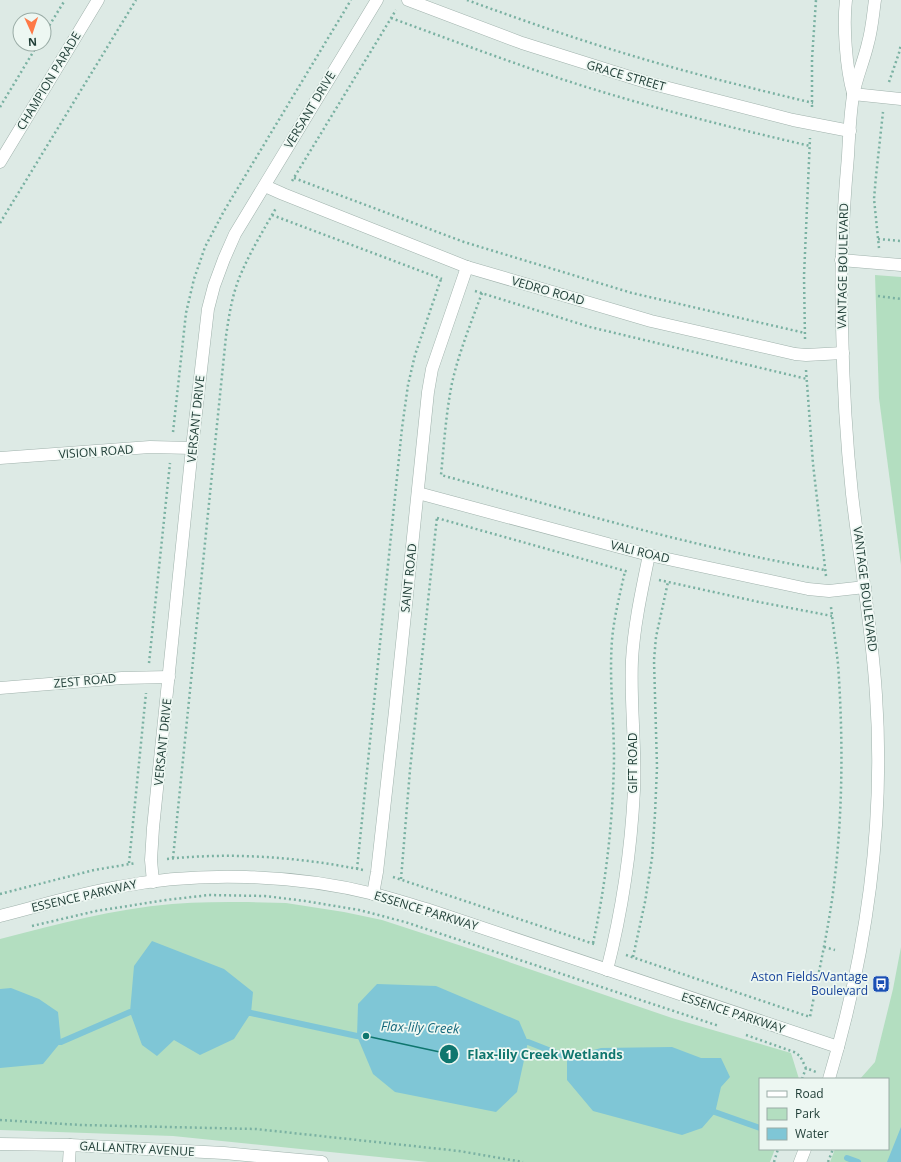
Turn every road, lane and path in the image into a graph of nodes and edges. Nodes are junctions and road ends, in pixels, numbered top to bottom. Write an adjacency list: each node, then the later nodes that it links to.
1 (65, 0): 10 (path)
2 (98, 0): 20 (street, CHAMPION PARADE)
3 (136, 0): 24 (path)
4 (377, 0): 22 (street, VERSANT DRIVE)
5 (468, 0): 16 (path)
6 (846, 0): 13 (street, VANTAGE BOULEVARD)
7 (875, 0): 13 (street, VANTAGE BOULEVARD)
8 (403, 3): 9 (path); 18 (street, GRACE STREET)
9 (392, 18): 19 (path); 21 (path)
10 (52, 21)
11 (901, 44): 14 (path)
12 (33, 52): 17 (path)
13 (853, 94): 14 (street); 18 (street, VANTAGE BOULEVARD)
14 (885, 98): 15 (street); 25 (path)
15 (901, 99)
16 (813, 103)
17 (0, 107)
18 (850, 131): 27 (street, VANTAGE BOULEVARD)
19 (810, 146)
20 (0, 162)
21 (294, 178): 23 (path); 35 (path)
22 (265, 186): 23 (street, VEDRO ROAD); 37 (street, VERSANT DRIVE)
23 (283, 194): 30 (street, VEDRO ROAD); 49 (path)
24 (0, 223)
25 (878, 239): 26 (path); 28 (path)
26 (901, 241)
27 (842, 260): 28 (street); 36 (street, VANTAGE BOULEVARD)
28 (878, 262): 29 (street)
29 (901, 265)
30 (467, 267): 36 (street, VEDRO ROAD); 40 (street, SAINT ROAD)
31 (441, 279): 50 (path)
32 (482, 293): 39 (path)
33 (878, 296): 34 (path)
34 (901, 298)
35 (805, 333)
36 (843, 353): 46 (street, VANTAGE BOULEVARD)
37 (192, 448): 38 (street, VISION ROAD); 47 (street, VERSANT DRIVE)
38 (0, 458)
39 (441, 475): 41 (path); 43 (path)
40 (418, 493): 41 (street, VALI ROAD); 53 (street, SAINT ROAD)
41 (440, 498): 42 (street, VALI ROAD); 51 (path)
42 (649, 555): 46 (street, VALI ROAD); 60 (street, GIFT ROAD)
43 (825, 570)
44 (625, 571): 56 (path)
45 (668, 582): 59 (path)
46 (865, 587): 65 (street, VANTAGE BOULEVARD)
47 (169, 677): 48 (street, ZEST ROAD); 52 (street, VERSANT DRIVE)
48 (0, 688)
49 (173, 858)
50 (357, 868)
51 (400, 879)
52 (153, 882): 53 (street, ESSENCE PARKWAY); 54 (street, ESSENCE PARKWAY)
53 (373, 894): 60 (street, ESSENCE PARKWAY)
54 (0, 916)
55 (28, 927): 63 (path)
56 (593, 943)
57 (824, 948): 58 (path)
58 (836, 950)
59 (633, 957)
60 (607, 970): 65 (street, ESSENCE PARKWAY)
61 (882, 982): 62 (path)
62 (892, 984)
63 (722, 1027)
64 (743, 1034): 66 (path)
65 (838, 1047): 67 (street, VANTAGE BOULEVARD)
66 (806, 1068): 67 (path); 68 (path)
67 (829, 1077)
68 (802, 1078)
69 (0, 1120): 76 (path)
70 (0, 1144): 71 (street, GALLANTRY AVENUE)
71 (70, 1145): 74 (street); 75 (street, GALLANTRY AVENUE)
72 (778, 1150): 77 (path)
73 (833, 1150): 78 (path)
74 (69, 1162)
75 (322, 1162)
76 (523, 1162)
77 (774, 1162)
78 (828, 1162)

